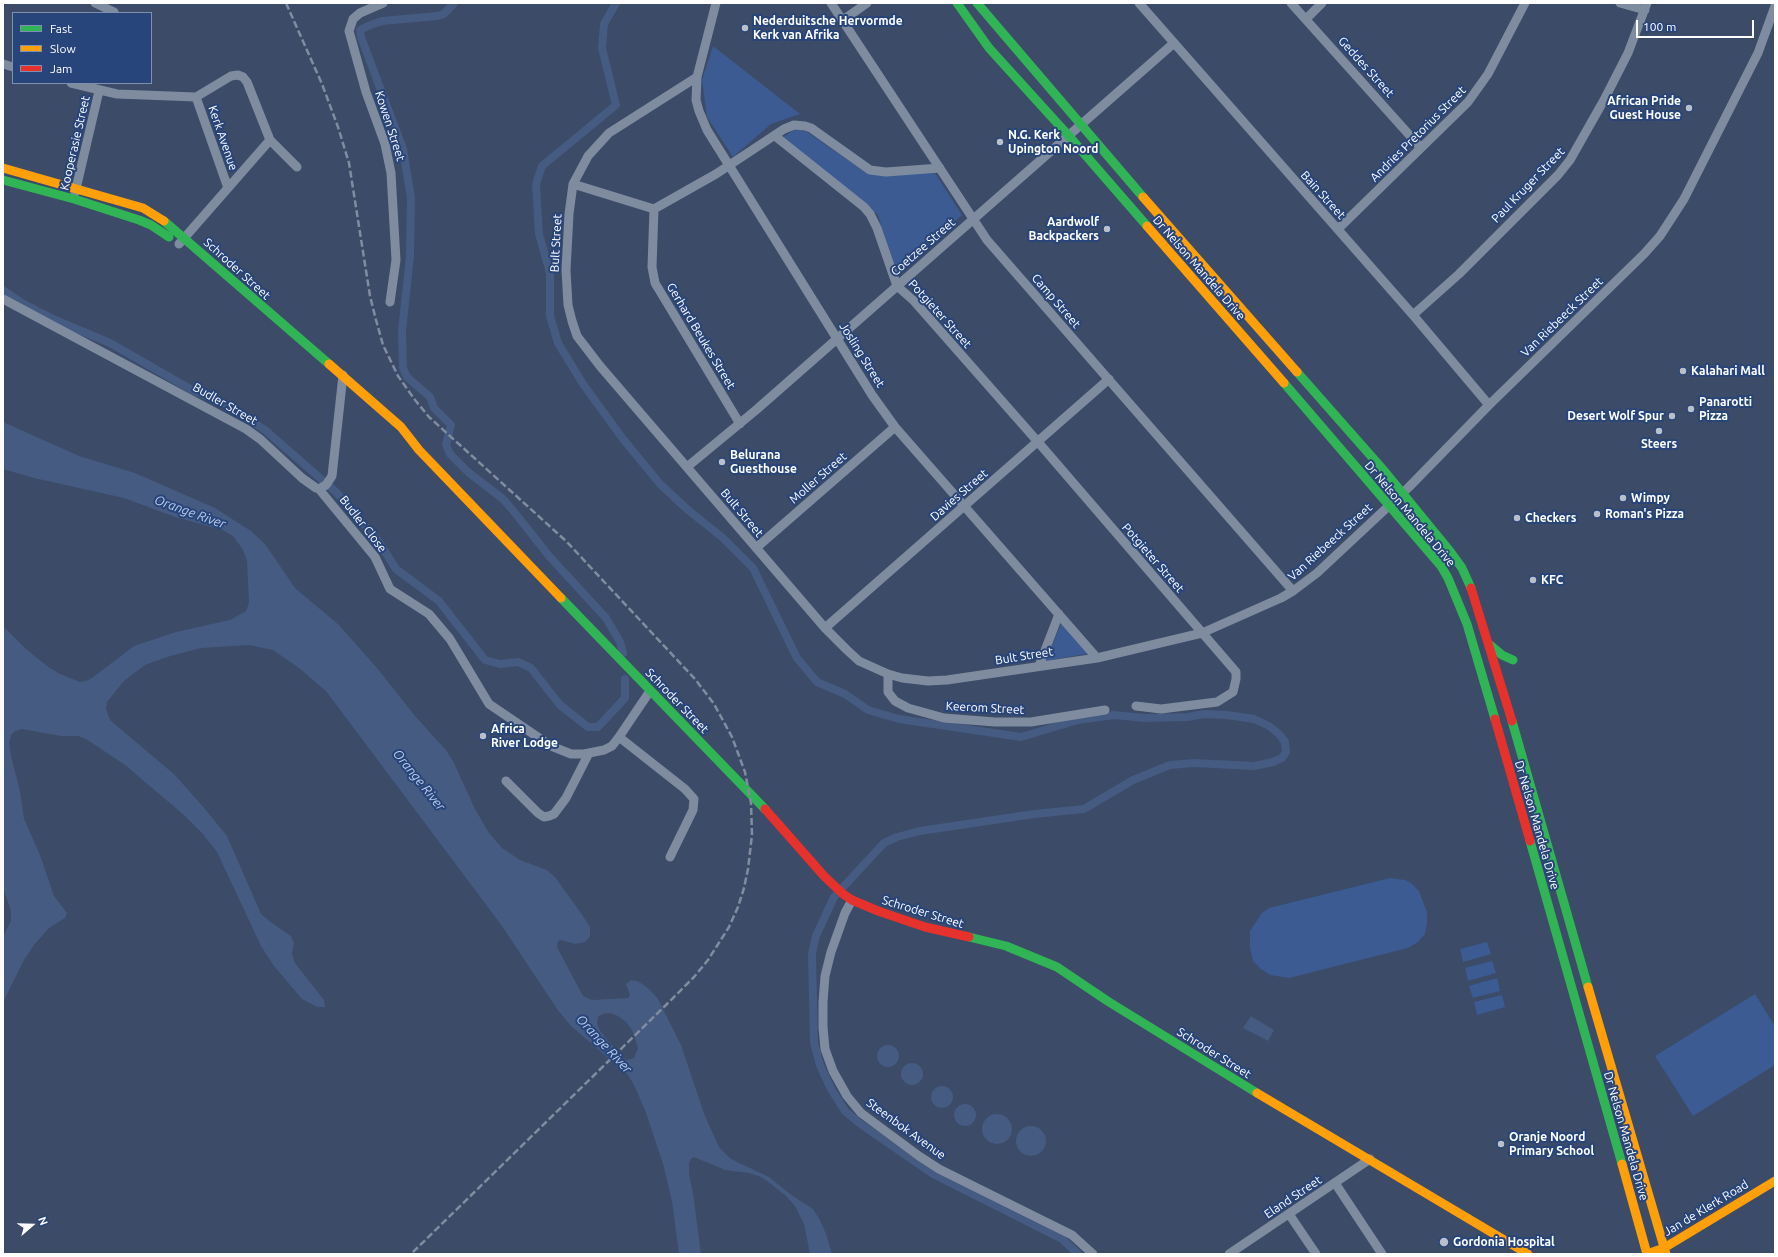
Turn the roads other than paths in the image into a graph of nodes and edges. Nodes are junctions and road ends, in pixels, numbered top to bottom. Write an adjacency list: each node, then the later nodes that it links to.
1 (95, 3): 15 (street)
2 (383, 3): 43 (street, Kowen Street)
3 (716, 3): 19 (street)
4 (831, 3): 17 (street, Camp Street)
5 (867, 3): 17 (street)
6 (957, 3): 24 (main road, Dr Nelson Mandela Drive)
7 (977, 3): 23 (main road, Dr Nelson Mandela Drive)
8 (1139, 3): 18 (street, Bain Street)
9 (1292, 3): 16 (street, Geddes Street)
10 (1322, 3): 16 (street)
11 (1525, 3): 27 (street, Andries Pretorius Street)
12 (1620, 3): 14 (street)
13 (1775, 6): 49 (street, Van Riebeeck Street)
14 (1646, 7): 44 (street, Paul Kruger Street)
15 (115, 9)
16 (1306, 19): 27 (street, Geddes Street)
17 (843, 20): 31 (street, Camp Street)
18 (1174, 43): 23 (street, Coetzee Street); 39 (street, Bain Street)
19 (697, 77): 28 (street, Josling Street); 33 (street, Bult Street)
20 (83, 85): 21 (street, Kerk Avenue)
21 (99, 91): 22 (street, Kerk Avenue); 35 (street, Kooperasie Street)
22 (196, 97): 26 (street, Kerk Avenue); 34 (street, Kerk Avenue)
23 (1081, 124): 24 (street, Coetzee Street); 56 (main road, Dr Nelson Mandela Drive)
24 (1068, 135): 38 (street, Coetzee Street); 57 (main road, Dr Nelson Mandela Drive)
25 (775, 136): 28 (street); 31 (street); 41 (street, Potgieter Street)
26 (270, 140): 29 (street, Kerk Avenue); 34 (street)
27 (1421, 148): 39 (street, Andries Pretorius Street)
28 (728, 166): 37 (street); 45 (street, Josling Street)
29 (297, 167)
30 (3, 168): 35 (main road, Schroder Street)
31 (940, 168): 38 (street, Camp Street)
32 (3, 180): 36 (main road, Schroder Street)
33 (573, 184): 37 (street); 54 (street, Bult Street)
34 (228, 188): 40 (street)
35 (76, 189): 36 (street, Kooperasie Street); 40 (main road, Schroder Street)
36 (74, 199): 40 (main road, Schroder Street)
37 (654, 209): 50 (street, Gerhard Beukes Street)
38 (973, 219): 41 (street, Coetzee Street); 47 (street, Camp Street)
39 (1338, 229): 44 (street, Bain Street)
40 (182, 241): 46 (main road, Schroder Street); 48 (main road, Schroder Street)
41 (898, 286): 45 (street, Coetzee Street); 52 (street, Potgieter Street)
42 (3, 299): 55 (street, Budler Street)
43 (390, 302)
44 (1413, 315): 49 (street, Bain Street)
45 (837, 338): 50 (street, Coetzee Street); 51 (street, Josling Street)
46 (343, 376): 48 (street); 53 (main road, Schroder Street)
47 (1109, 379): 52 (street, Davies Street); 60 (street, Camp Street)
48 (341, 386): 53 (main road, Schroder Street); 55 (street)
49 (1489, 405): 56 (street, Van Riebeeck Street)
50 (740, 424): 54 (street, Coetzee Street)
51 (896, 427): 58 (street, Josling Street); 59 (street, Moller Street)
52 (1038, 442): 58 (street, Davies Street); 63 (street, Potgieter Street)
53 (419, 450): 71 (main road, Schroder Street)
54 (687, 467): 59 (street, Bult Street)
55 (325, 484): 76 (street, Budler Close)
56 (1402, 493): 57 (street, Van Riebeeck Street); 64 (main road, Dr Nelson Mandela Drive)
57 (1388, 504): 60 (street, Van Riebeeck Street); 65 (main road, Dr Nelson Mandela Drive)
58 (964, 507): 61 (street, Josling Street); 62 (street, Davies Street)
59 (756, 548): 62 (street, Bult Street)
60 (1293, 591): 63 (street, Bult Street)
61 (1059, 614): 66 (street, Josling Street); 68 (street)
62 (825, 628): 70 (street, Bult Street)
63 (1202, 633): 66 (street, Bult Street); 73 (street, Potgieter Street)
64 (1490, 644): 67 (main road); 69 (main road, Dr Nelson Mandela Drive)
65 (1474, 648): 69 (main road); 72 (main road, Dr Nelson Mandela Drive)
66 (1097, 658): 68 (street, Bult Street)
67 (1513, 660)
68 (1039, 666): 70 (street, Bult Street)
69 (1496, 670): 72 (main road); 84 (main road, Dr Nelson Mandela Drive)
70 (888, 674): 74 (street, Keerom Street)
71 (650, 691): 75 (street); 79 (main road, Schroder Street)
72 (1488, 699): 90 (main road, Dr Nelson Mandela Drive)
73 (1136, 706)
74 (1105, 710)
75 (619, 737): 76 (street); 78 (street)
76 (589, 754): 77 (street)
77 (506, 781)
78 (670, 857)
79 (852, 900): 80 (main road, Schroder Street); 85 (street, Steenbok Avenue)
80 (1370, 1159): 82 (street, Eland Street); 89 (main road, Schroder Street)
81 (1775, 1180): 84 (main road, Jan de Klerk Road)
82 (1335, 1183): 83 (street, Eland Street); 88 (street)
83 (1289, 1214): 86 (street, Eland Street); 87 (street)
84 (1665, 1251): 90 (main road, Jan de Klerk Road)
85 (1093, 1254)
86 (1228, 1254)
87 (1316, 1254)
88 (1382, 1254)
89 (1528, 1254)
90 (1647, 1254)

